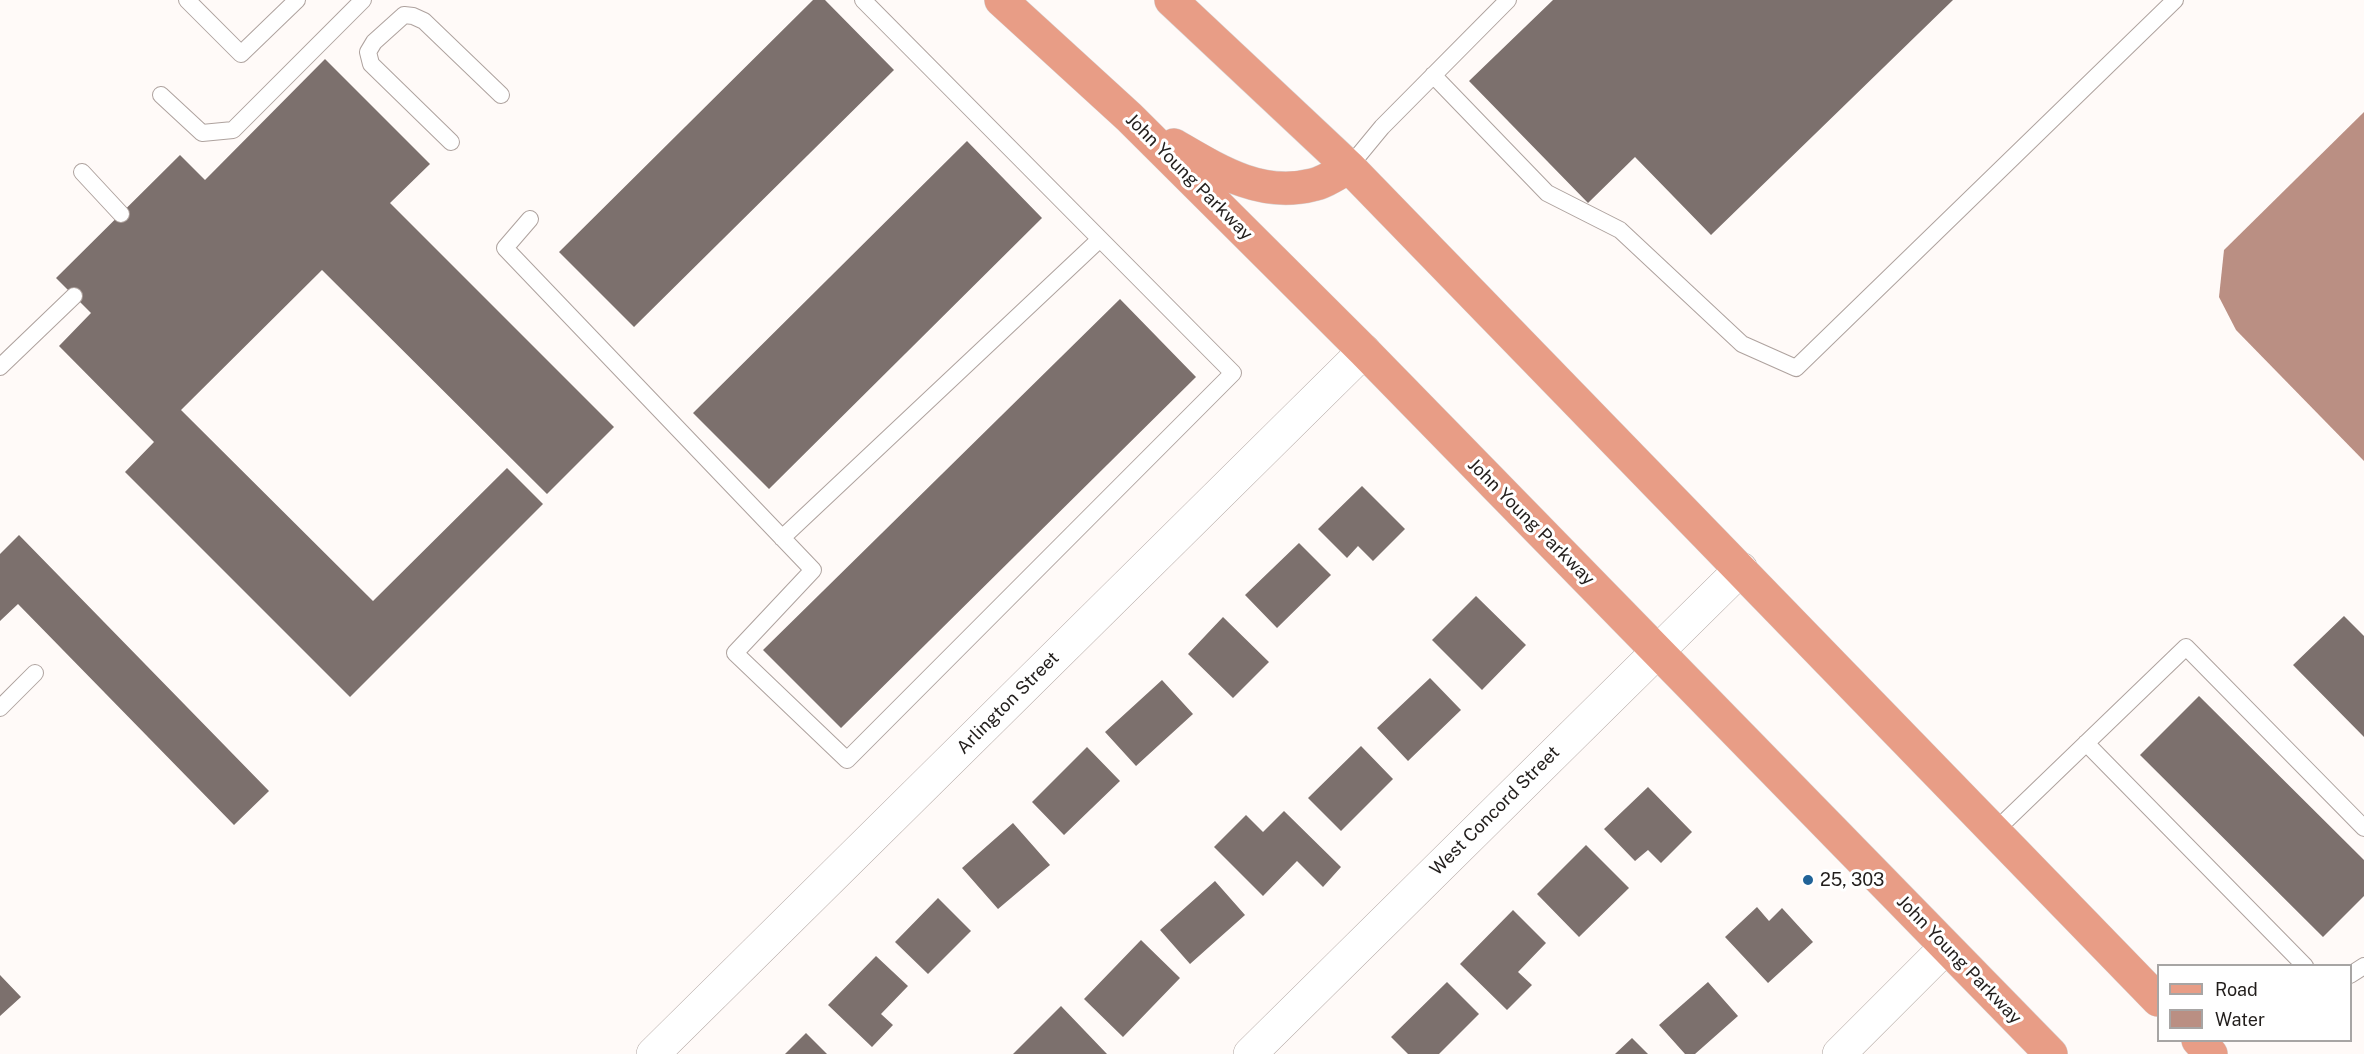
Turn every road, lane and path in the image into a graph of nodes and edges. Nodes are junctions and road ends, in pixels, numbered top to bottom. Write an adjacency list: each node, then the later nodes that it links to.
1 (187, 0): 2 (lane)
2 (297, 0)
3 (363, 0): 10 (lane)
4 (863, 0): 18 (lane)
5 (1001, 0): 12 (main road, John Young Parkway)
6 (1171, 0): 14 (main road)
7 (1508, 0): 9 (lane)
8 (2175, 0): 9 (lane)
9 (1433, 75): 14 (lane)
10 (161, 95)
11 (501, 95): 13 (lane)
12 (1129, 117): 14 (main road); 20 (main road, John Young Parkway)
13 (451, 142)
14 (1349, 167): 23 (main road)
15 (82, 172): 16 (lane)
16 (121, 214)
17 (530, 219): 22 (lane)
18 (1100, 239): 22 (lane); 22 (lane)
19 (74, 296): 21 (lane)
20 (1364, 351): 24 (main road, John Young Parkway); 34 (street, Arlington Street)
21 (0, 367)
22 (782, 538)
23 (1742, 569): 24 (street, West Concord Street); 29 (main road)
24 (1658, 650): 30 (main road, John Young Parkway); 35 (street, West Concord Street)
25 (35, 673): 26 (lane)
26 (0, 708)
27 (2086, 743): 28 (lane); 29 (lane); 31 (lane)
28 (2364, 828)
29 (1995, 831): 32 (main road)
30 (1946, 947): 36 (street); 37 (main road, John Young Parkway)
31 (2303, 964)
32 (2157, 999)
33 (2199, 1042): 38 (main road)
34 (653, 1054)
35 (1250, 1054)
36 (1839, 1054)
37 (2051, 1054)
38 (2211, 1054)

